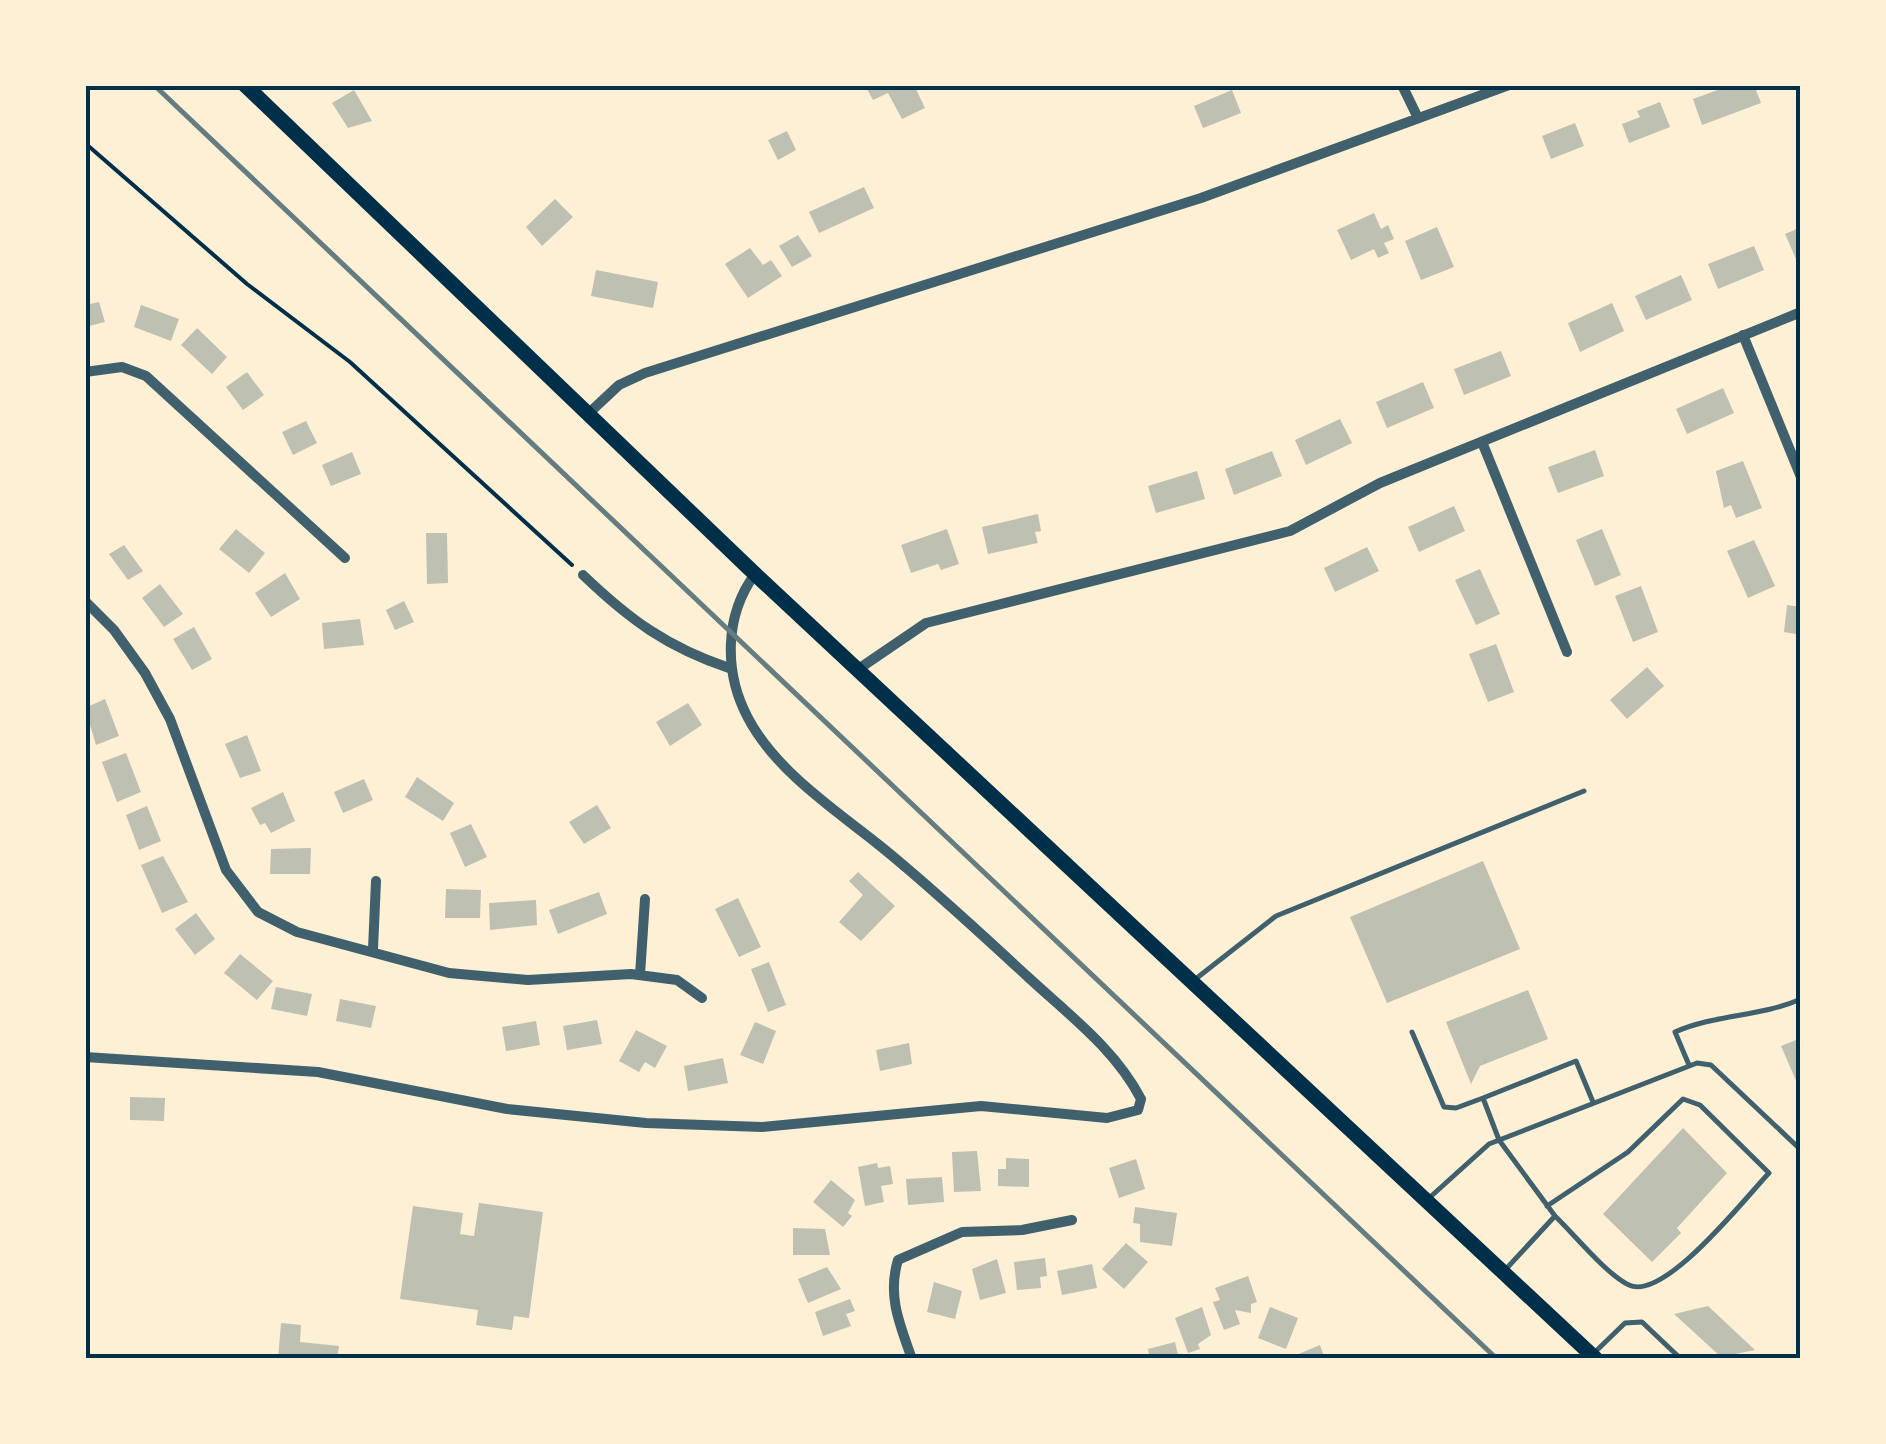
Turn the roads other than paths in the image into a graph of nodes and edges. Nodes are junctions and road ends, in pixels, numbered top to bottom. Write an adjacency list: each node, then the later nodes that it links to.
1 (245, 85): 8 (main road)
2 (1402, 85): 4 (street)
3 (1510, 85): 4 (street)
4 (1417, 116): 8 (street)
5 (1801, 312): 6 (street)
6 (1743, 335): 9 (street); 10 (street)
7 (85, 372): 11 (street)
8 (589, 412): 12 (main road)
9 (1482, 442): 15 (street); 17 (street)
10 (1801, 477)
11 (345, 558)
12 (754, 574): 16 (street); 17 (main road)
13 (583, 575): 16 (street)
14 (85, 600): 21 (street)
15 (1567, 652)
16 (729, 668): 27 (street)
17 (858, 670): 23 (main road)
18 (1584, 791): 23 (lane)
19 (376, 881): 21 (street)
20 (645, 899): 22 (street)
21 (374, 949): 22 (street)
22 (640, 975): 24 (street)
23 (1192, 982): 33 (main road)
24 (702, 998)
25 (1801, 999): 28 (lane)
26 (1412, 1032): 29 (lane)
27 (85, 1057)
28 (1689, 1065): 30 (lane); 32 (lane)
29 (1483, 1098): 30 (lane); 31 (lane)
30 (1593, 1102): 31 (lane)
31 (1500, 1140): 33 (lane); 34 (lane)
32 (1801, 1150)
33 (1426, 1201): 37 (main road)
34 (1548, 1206): 35 (lane); 35 (lane)
35 (1555, 1216): 37 (lane)
36 (1072, 1220): 39 (street)
37 (1502, 1273): 38 (main road)
38 (1594, 1357): 40 (lane)
39 (912, 1359)
40 (1681, 1359)

